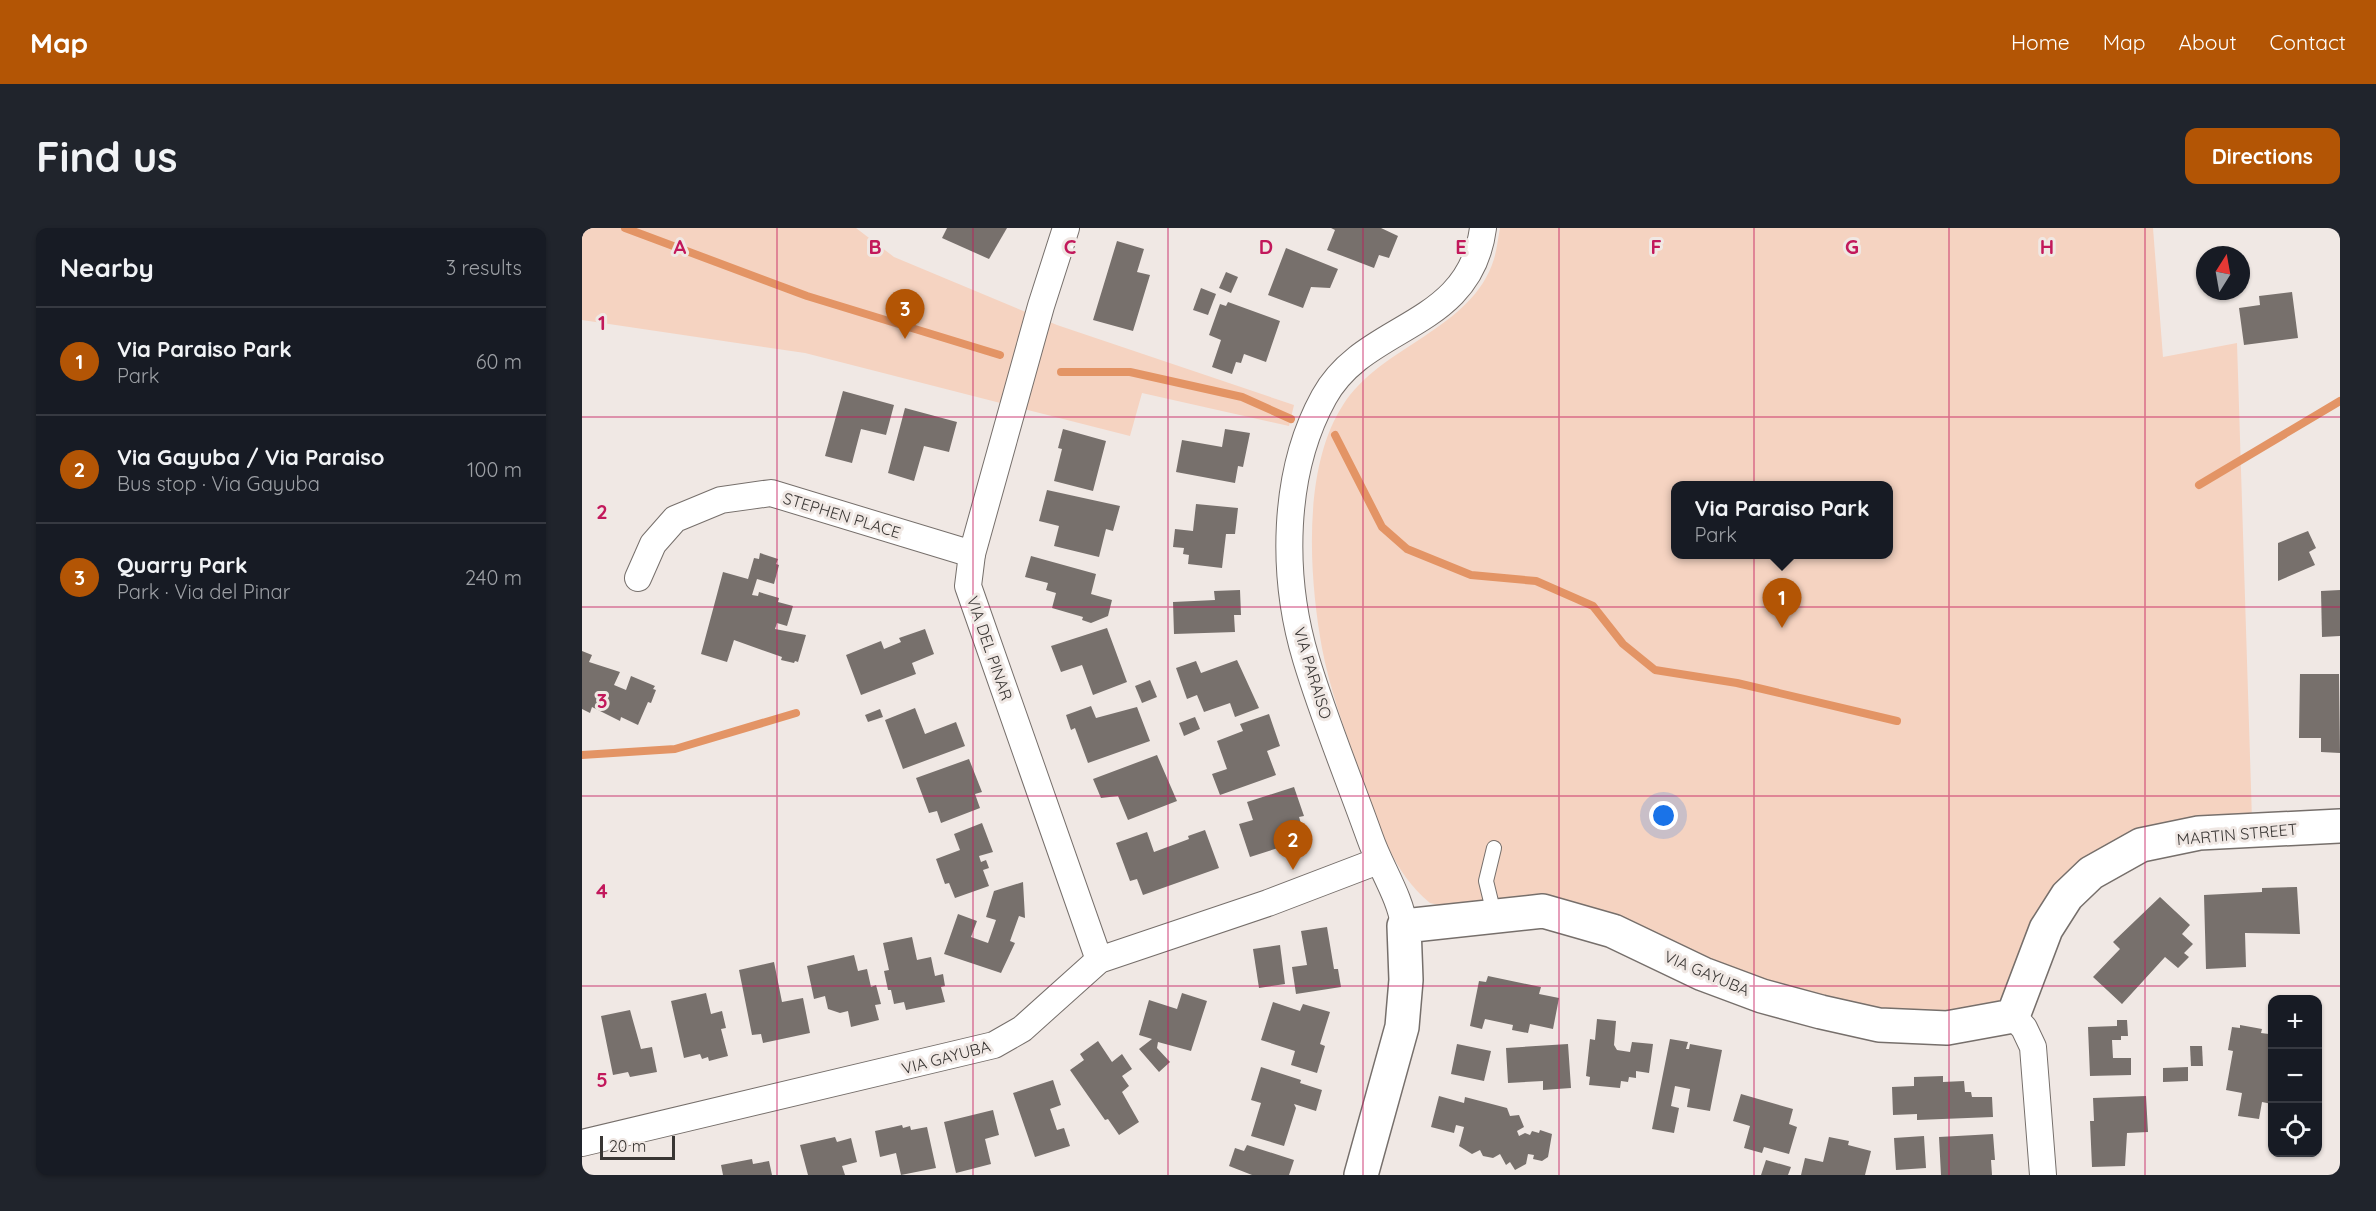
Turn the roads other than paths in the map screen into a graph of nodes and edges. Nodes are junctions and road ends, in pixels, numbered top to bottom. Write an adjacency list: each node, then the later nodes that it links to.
1 (1066, 228): 3 (street, VIA DEL PINAR)
2 (1483, 228): 7 (street, VIA PARAISO)
3 (972, 555): 4 (street, STEPHEN PLACE); 10 (street, VIA DEL PINAR)
4 (638, 578)
5 (2340, 826): 11 (street, MARTIN STREET)
6 (1494, 848): 8 (lane)
7 (1378, 861): 9 (street, VIA PARAISO); 10 (street, VIA GAYUBA)
8 (1494, 914): 9 (street, VIA GAYUBA); 11 (street, VIA GAYUBA)
9 (1404, 926): 13 (street, VIA PARAISO)
10 (1099, 960): 12 (street, VIA GAYUBA)
11 (2013, 1016): 14 (street)
12 (582, 1143)
13 (1361, 1175)
14 (2043, 1175)

